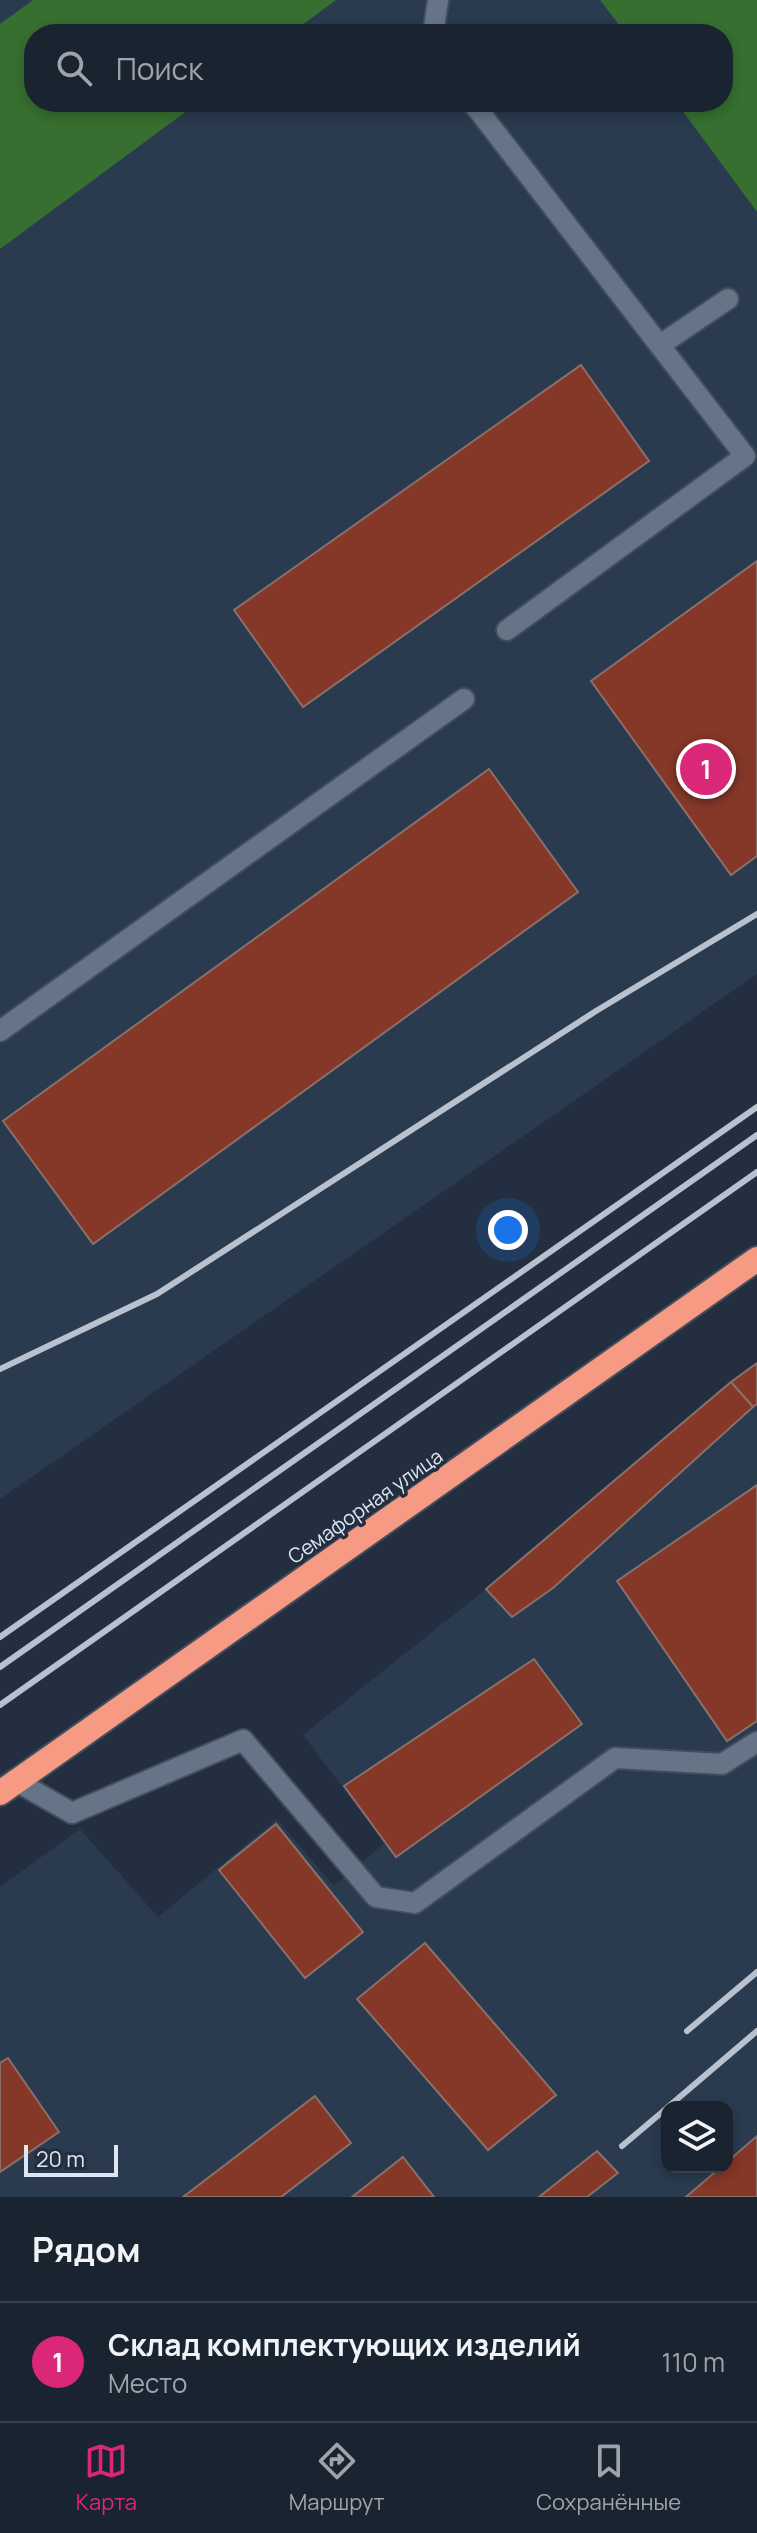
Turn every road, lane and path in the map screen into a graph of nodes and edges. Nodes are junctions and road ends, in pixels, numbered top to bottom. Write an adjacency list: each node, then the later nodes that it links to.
1 (438, 0): 2 (lane)
2 (434, 24)
3 (480, 112): 5 (lane)
4 (728, 299): 5 (lane)
5 (660, 345): 6 (lane)
6 (507, 630)
7 (464, 699): 8 (lane)
8 (0, 1031)
9 (757, 1259): 11 (highway, Семафорная улица)
10 (757, 1742): 11 (lane)
11 (8, 1787)

